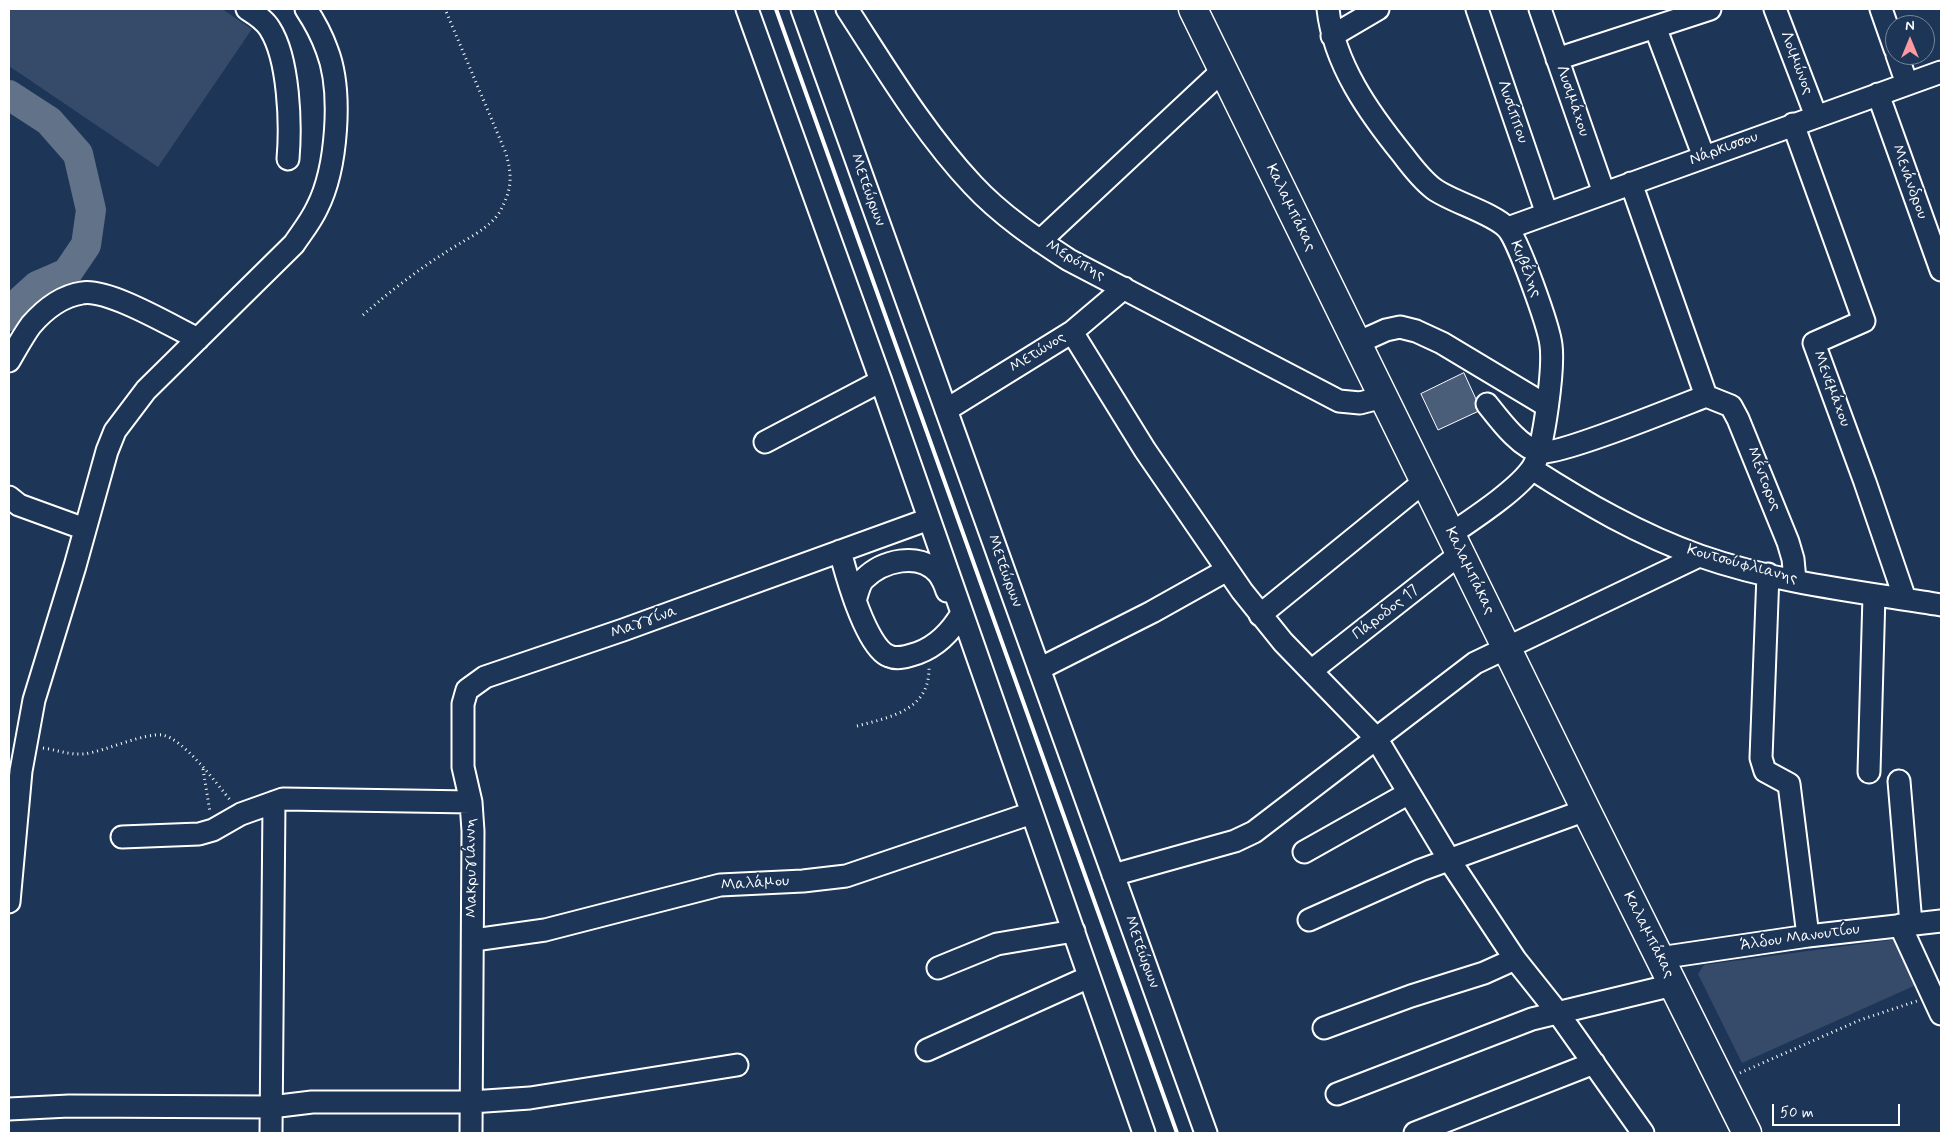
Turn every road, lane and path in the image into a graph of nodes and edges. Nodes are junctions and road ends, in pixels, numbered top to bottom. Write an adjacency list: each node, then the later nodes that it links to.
1 (246, 9): 25 (street)
2 (306, 9): 35 (street)
3 (446, 9): 33 (path)
4 (747, 9): 38 (street)
5 (802, 9): 43 (street, Μετεώρων)
6 (847, 9): 30 (street, Μερόπης)
7 (1193, 9): 18 (main road, Καλαμπάκας)
8 (1328, 9): 15 (street, Κυβέλης)
9 (1378, 9): 15 (street)
10 (1477, 9): 28 (street, Λυσίππου)
11 (1540, 9): 16 (street, Λυσιμάχου)
12 (1710, 9): 14 (street)
13 (1775, 9): 22 (street, Λοιμώνος)
14 (1656, 20): 16 (street); 24 (street)
15 (1332, 36): 29 (street, Κυβέλης)
16 (1557, 59): 27 (street, Λυσιμάχου)
17 (1900, 65): 20 (street)
18 (1222, 71): 30 (street); 36 (main road, Καλαμπάκας)
19 (1941, 72): 20 (street, Νάρκισσου)
20 (1907, 84): 21 (street, Νάρκισσου)
21 (1878, 94): 22 (street, Νάρκισσου); 31 (street, Μενάνδρου)
22 (1816, 116): 23 (street, Νάρκισσου)
23 (1793, 124): 24 (street, Νάρκισσου); 58 (street, Μενεμάχου)
24 (1704, 157): 26 (street, Νάρκισσου)
25 (288, 159)
26 (1631, 184): 27 (street, Νάρκισσου); 39 (street)
27 (1604, 193): 28 (street, Νάρκισσου)
28 (1547, 214): 29 (street, Νάρκισσου)
29 (1508, 228): 42 (street, Κυβέλης)
30 (1040, 241): 32 (street, Μερόπης)
31 (1941, 270)
32 (1124, 288): 34 (street, Μετώνος); 40 (street, Μερόπης)
33 (363, 315)
34 (1072, 332): 43 (street, Μετώνος); 53 (street)
35 (198, 339): 37 (street); 49 (street)
36 (1357, 343): 40 (main road, Καλαμπάκας); 42 (street)
37 (9, 361)
38 (881, 381): 44 (street); 48 (street)
39 (1706, 396): 45 (street); 55 (street, Μέντορος)
40 (1383, 398): 46 (main road, Καλαμπάκας)
41 (1488, 404): 45 (street, Κουτσούφλιανης)
42 (1547, 406): 45 (street, Κυβέλης)
43 (946, 410): 65 (street, Μετεώρων)
44 (765, 442)
45 (1536, 461): 50 (street); 52 (street, Κουτσούφλιανης)
46 (1425, 481): 50 (main road, Καλαμπάκας); 61 (street)
47 (9, 497): 49 (street)
48 (929, 519): 51 (street, Μαγγίνα); 56 (street)
49 (85, 529): 69 (street)
50 (1455, 544): 63 (main road, Καλαμπάκας); 66 (street, Πάροδος 17)
51 (840, 551): 59 (street); 75 (street, Μαγγίνα)
52 (1699, 556): 54 (street, Κουτσούφλιανης); 63 (street)
53 (1227, 570): 61 (street); 65 (street)
54 (1768, 574): 55 (street, Κουτσούφλιανης); 89 (street)
55 (1795, 580): 57 (street, Κουτσούφλιανης)
56 (951, 590): 59 (street); 62 (street)
57 (1874, 594): 58 (street, Κουτσούφλιανης); 71 (street)
58 (1905, 599): 60 (street, Κουτσούφλιανης)
59 (855, 601): 64 (street)
60 (1941, 605)
61 (1260, 615): 66 (street)
62 (959, 617): 64 (street); 77 (street)
63 (1506, 646): 68 (street); 76 (main road, Καλαμπάκας)
64 (926, 649): 67 (path)
65 (1039, 669): 83 (street, Μετεώρων)
66 (1311, 671): 68 (street)
67 (857, 726)
68 (1376, 738): 73 (street); 83 (street)
69 (25, 746): 70 (path); 84 (street)
70 (202, 768): 78 (path); 79 (path)
71 (1869, 772)
72 (1899, 780): 87 (street)
73 (1409, 793): 81 (street); 82 (street)
74 (274, 802): 75 (street, Μακρυγιάννη); 78 (street, Μακρυγιάννη); 106 (street)
75 (470, 802): 90 (street, Μακρυγιάννη)
76 (1586, 810): 82 (street); 91 (main road, Καλαμπάκας)
77 (1032, 813): 88 (street); 90 (street, Μαλάμου)
78 (241, 814): 79 (street, Μακρυγιάννη)
79 (213, 830): 80 (street, Μακρυγιάννη)
80 (122, 837)
81 (1304, 852)
82 (1450, 861): 85 (street); 92 (street)
83 (1113, 875): 111 (street, Μετεώρων)
84 (9, 902)
85 (1309, 920)
86 (1941, 920): 87 (street, Άλδου Μανουτίου)
87 (1905, 924): 89 (street, Άλδου Μανουτίου); 96 (street)
88 (1074, 931): 93 (street); 94 (street)
89 (1808, 936): 91 (street, Άλδου Μανουτίου)
90 (474, 940): 105 (street, Μακρυγιάννη)
91 (1659, 958): 95 (main road, Καλαμπάκας)
92 (1515, 959): 97 (street); 99 (street)
93 (938, 968)
94 (1089, 977): 100 (street); 110 (street)
95 (1673, 986): 97 (street); 114 (main road, Καλαμπάκας)
96 (1931, 995): 98 (street); 103 (path)
97 (1558, 1013): 101 (street); 104 (street)
98 (1941, 1014)
99 (1324, 1028)
100 (927, 1050)
101 (1594, 1063): 112 (street); 113 (street)
102 (736, 1065): 105 (street)
103 (1740, 1073)
104 (1337, 1094)
105 (471, 1102): 106 (street); 109 (street, Μακρυγιάννη)
106 (271, 1107): 107 (street); 108 (street)
107 (9, 1109)
108 (271, 1133)
109 (472, 1133)
110 (1144, 1133)
111 (1206, 1133)
112 (1415, 1133)
113 (1643, 1133)
114 (1747, 1133)

